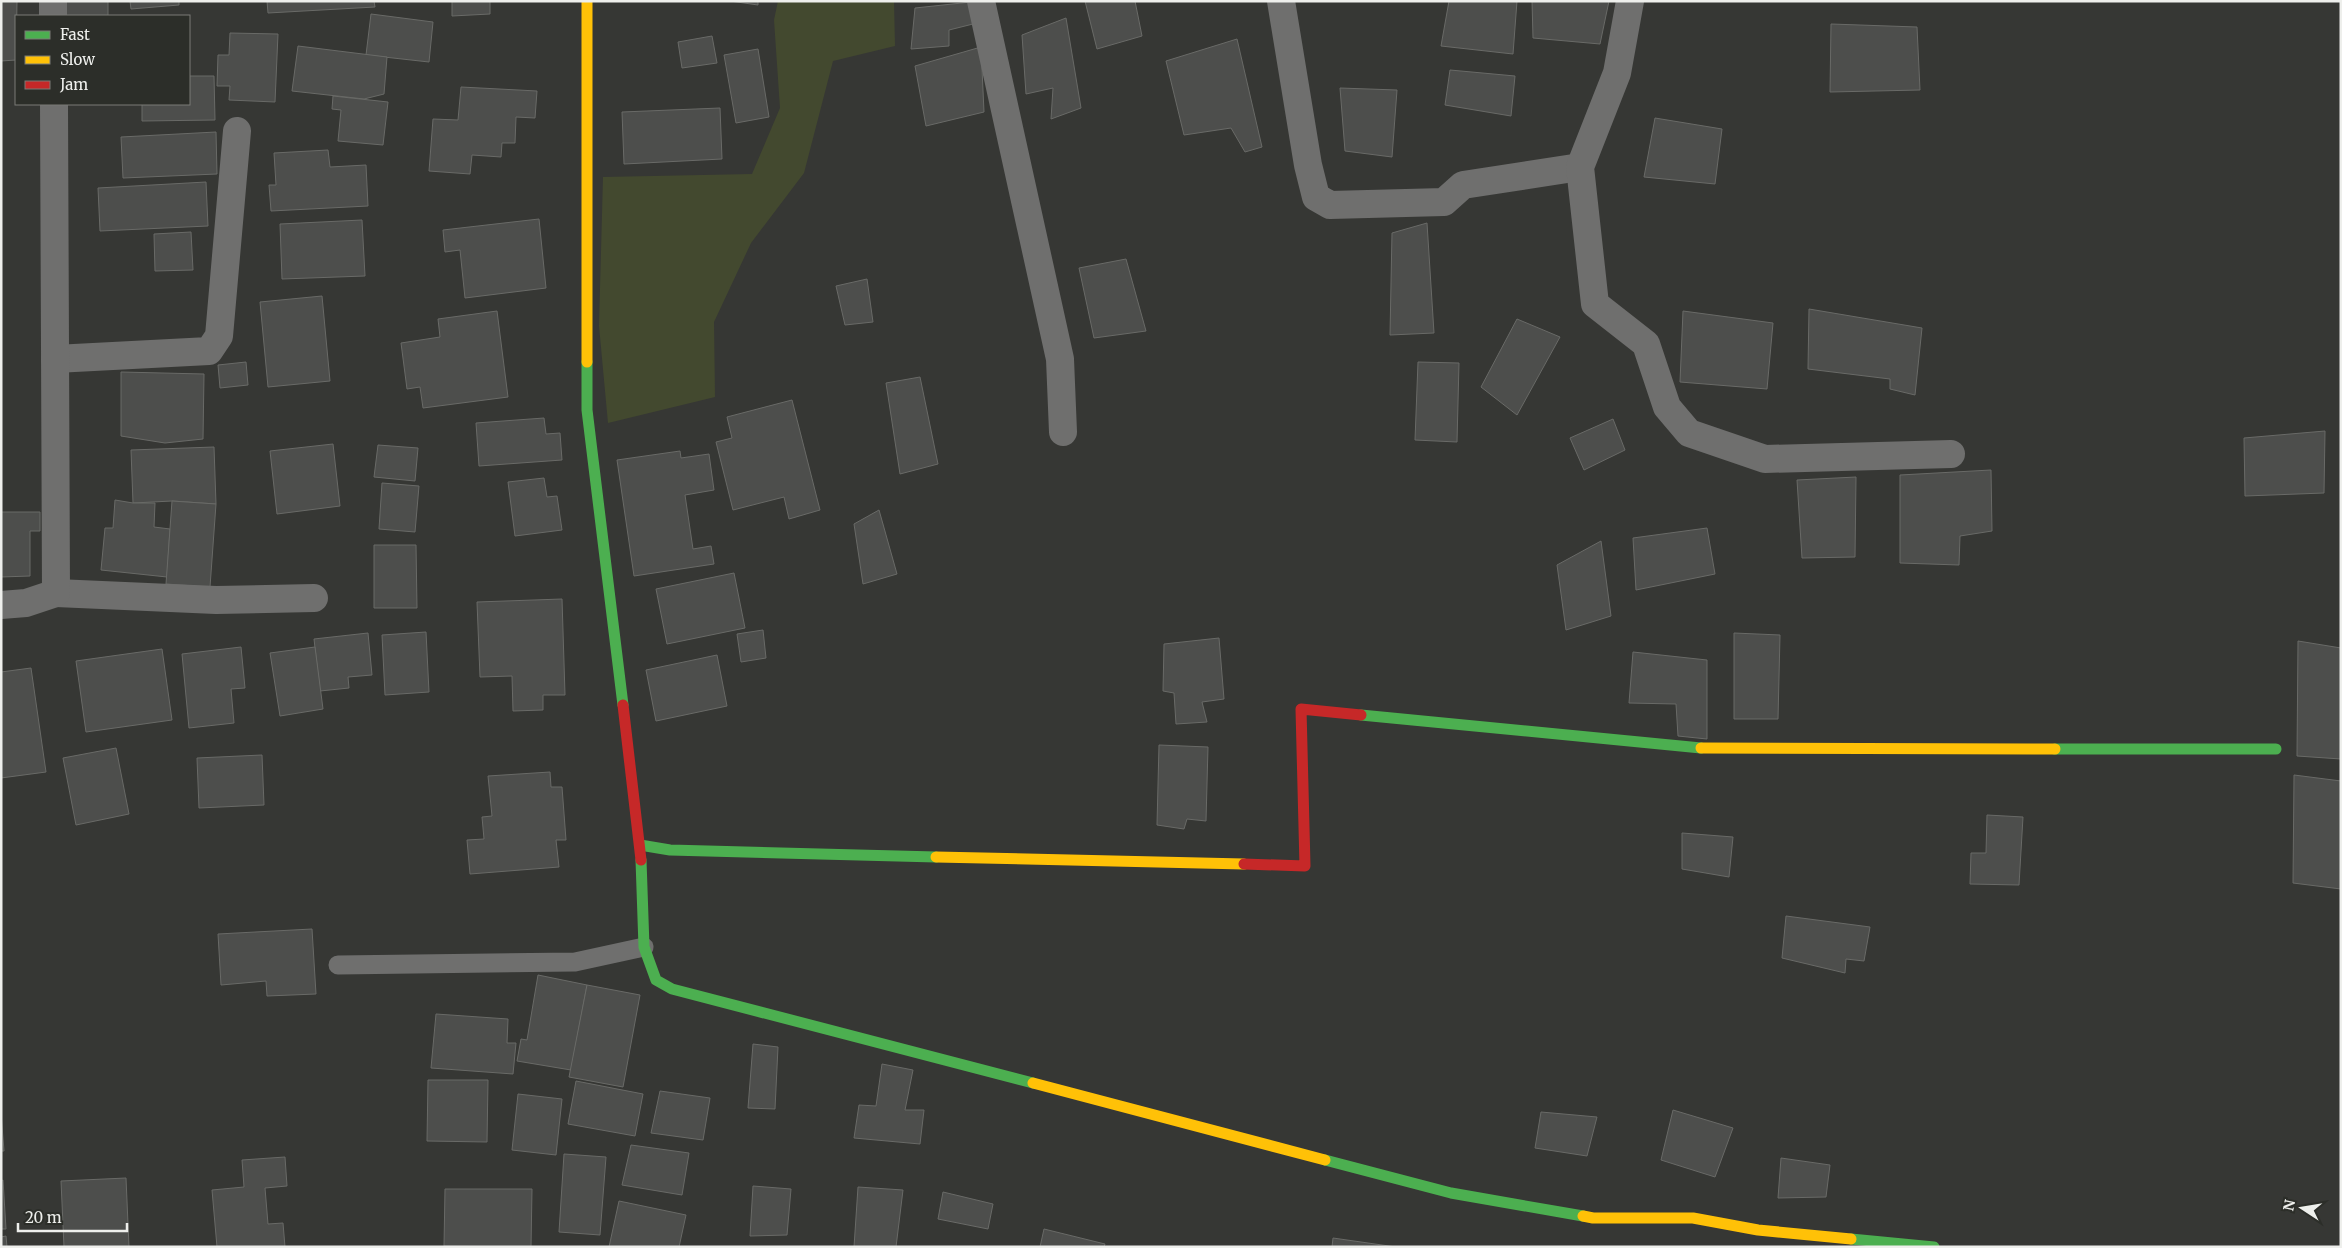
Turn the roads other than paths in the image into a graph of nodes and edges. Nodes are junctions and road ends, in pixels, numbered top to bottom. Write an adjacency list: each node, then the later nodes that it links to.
1 (53, 1): 6 (street)
2 (586, 1): 17 (street)
3 (981, 1): 11 (street)
4 (1281, 1): 9 (street)
5 (1630, 1): 9 (street)
6 (54, 15)
7 (54, 105): 10 (street)
8 (237, 131): 10 (street)
9 (1580, 167): 12 (street)
10 (55, 359): 13 (street)
11 (1063, 432)
12 (1951, 454)
13 (56, 593): 14 (street); 15 (street)
14 (314, 598)
15 (1, 605)
16 (2276, 749): 17 (street)
17 (640, 845): 18 (street)
18 (644, 946): 19 (lane); 20 (street)
19 (338, 965)
20 (1934, 1247)

